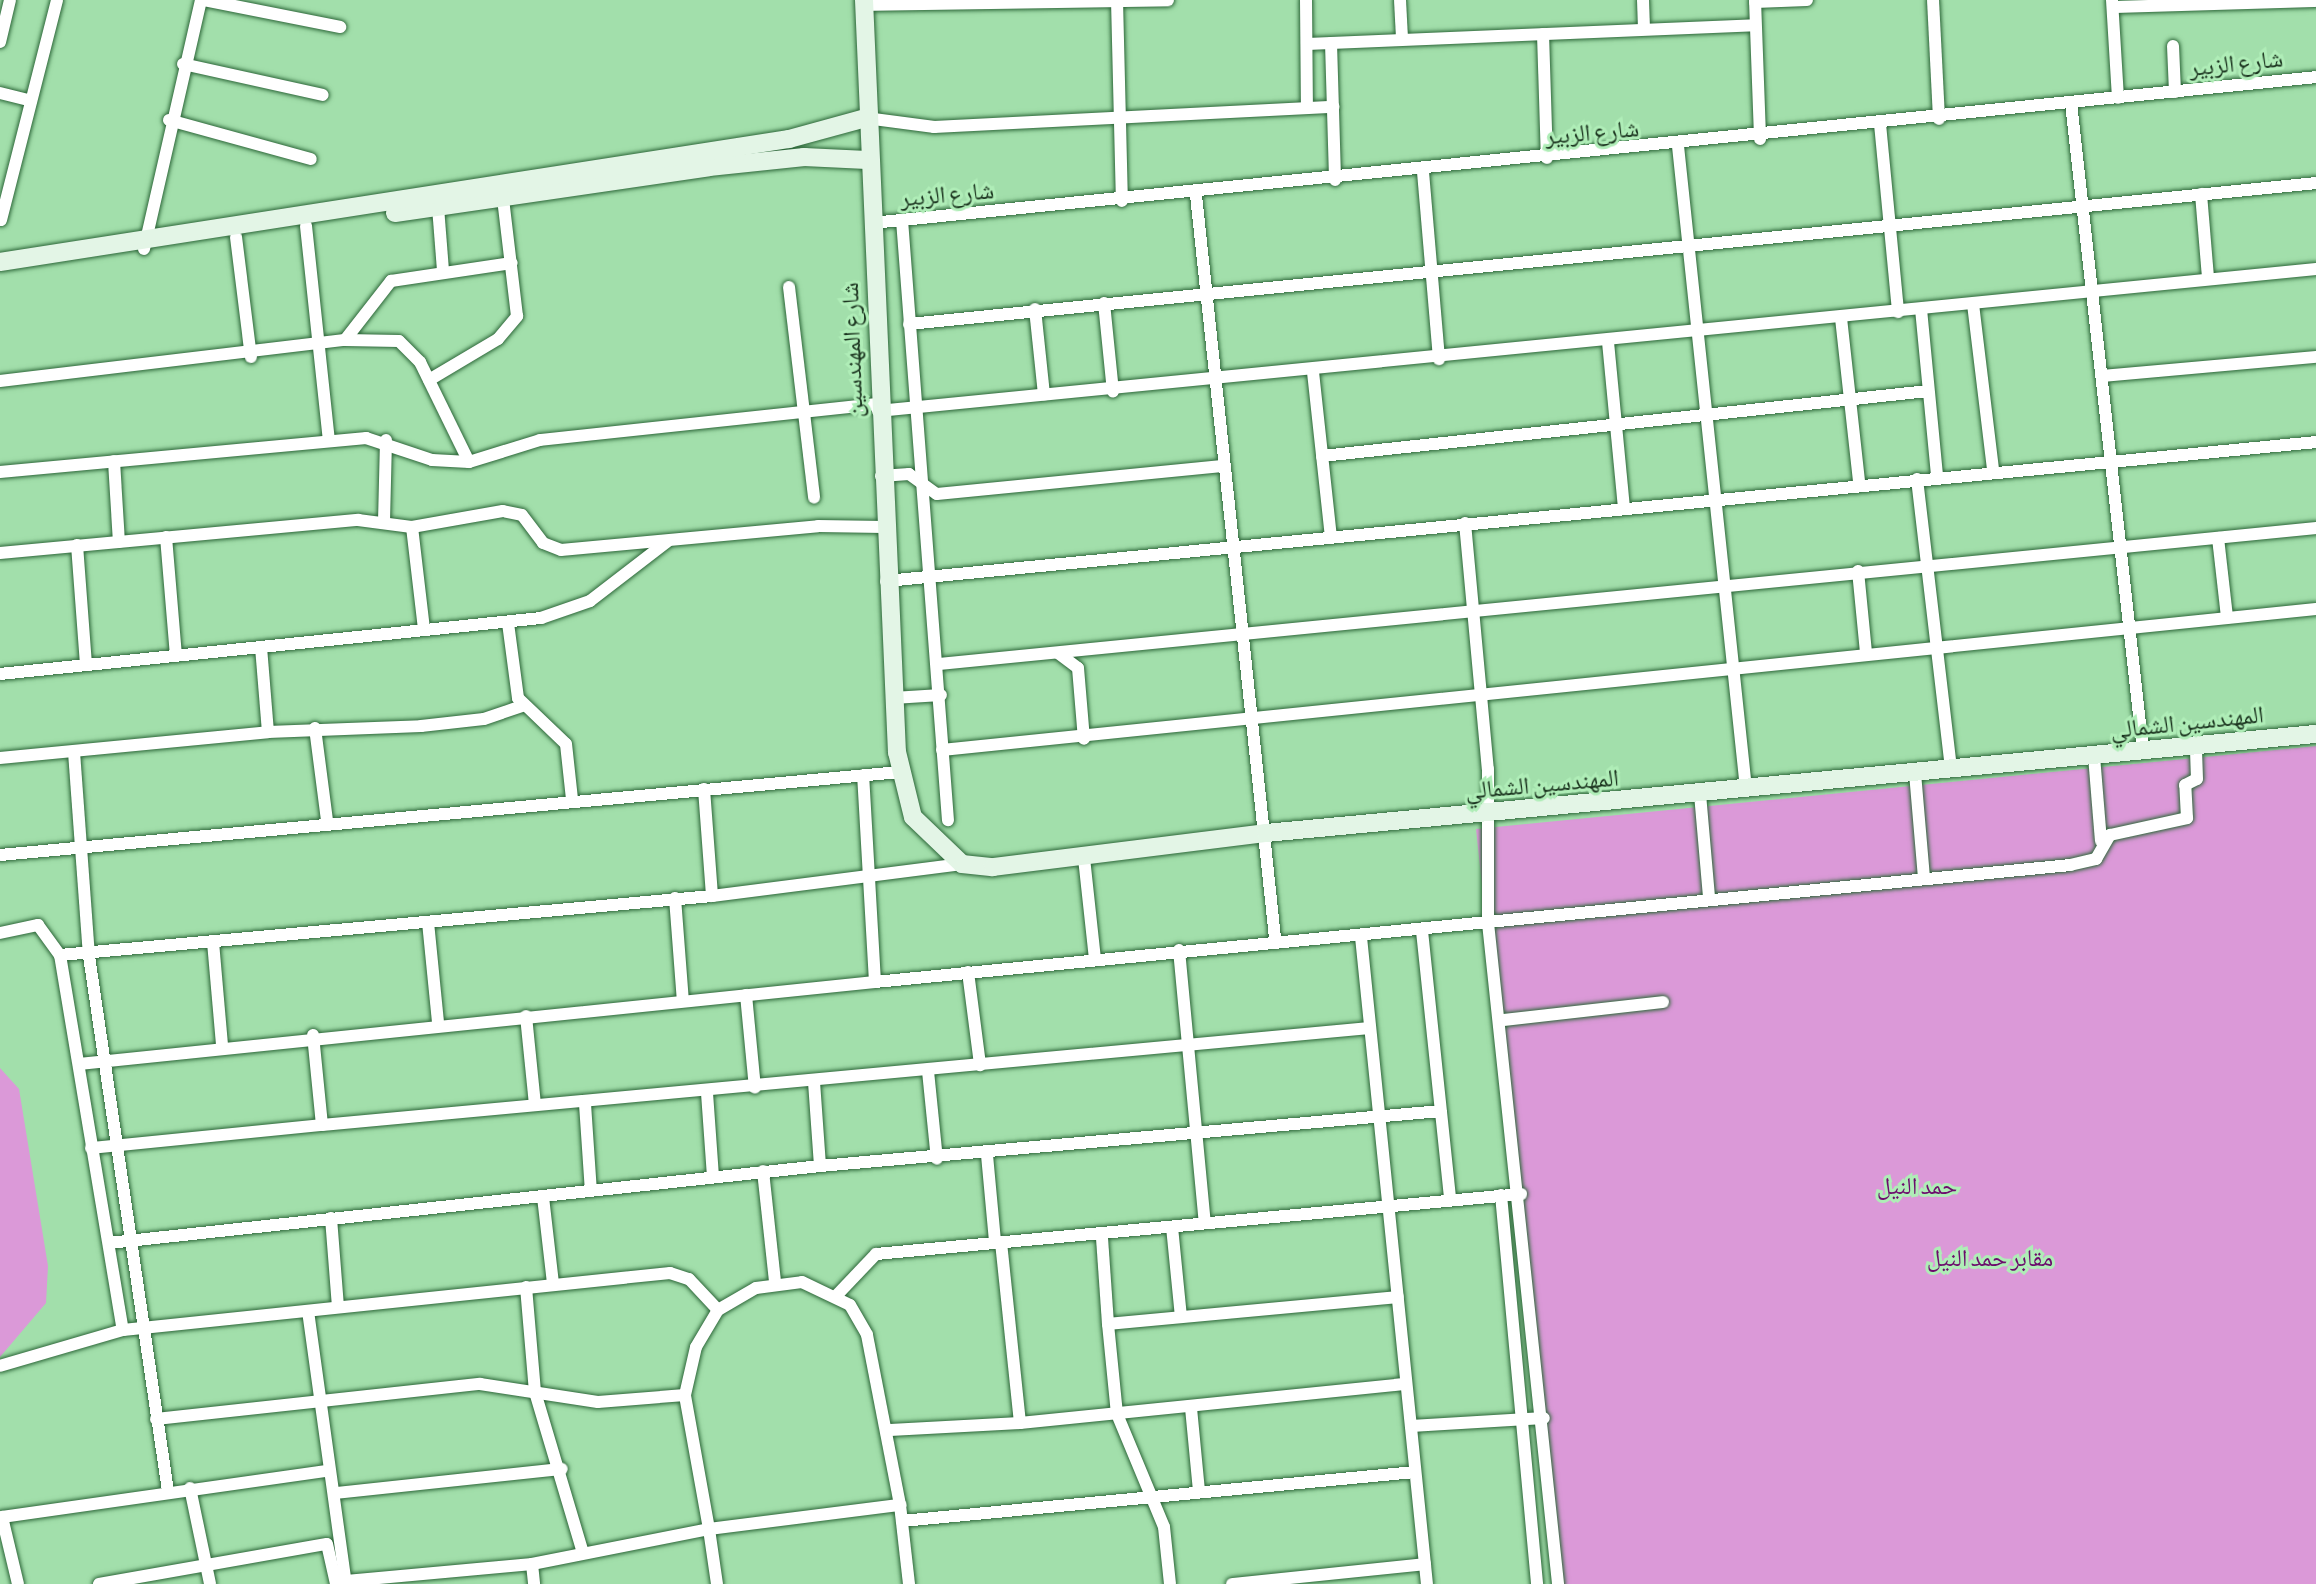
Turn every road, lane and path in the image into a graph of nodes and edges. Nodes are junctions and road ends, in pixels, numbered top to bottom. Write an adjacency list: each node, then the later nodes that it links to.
1 (57, 0): 31 (street)
2 (202, 0): 17 (street); 25 (street)
3 (1117, 0): 4 (street); 13 (street); 35 (street)
4 (1168, 0)
5 (1306, 0): 23 (street)
6 (1400, 0): 20 (street)
7 (1643, 0): 18 (street)
8 (1807, 0): 10 (street)
9 (1933, 0): 37 (street)
10 (1755, 1): 16 (street)
11 (2294, 1): 12 (street); 14 (street)
12 (2316, 1)
13 (864, 3): 36 (main road, شارع المهندسين)
14 (2112, 3): 30 (street)
15 (6, 5): 21 (street)
16 (1755, 25): 18 (street); 40 (street)
17 (340, 27)
18 (1644, 29): 19 (street)
19 (1543, 34): 20 (street); 42 (street)
20 (1402, 39): 22 (street)
21 (0, 42)
22 (1331, 43): 23 (street); 33 (street)
23 (1307, 44): 34 (street)
24 (2173, 46): 27 (street)
25 (183, 64): 29 (street); 38 (street)
26 (2316, 77): 27 (street, شارع الزبير)
27 (2175, 92): 30 (street, شارع الزبير)
28 (0, 93): 31 (street)
29 (323, 95)
30 (2118, 98): 32 (street, شارع الزبير)
31 (28, 100): 56 (street)
32 (2071, 103): 37 (street, شارع الزبير); 54 (street)
33 (1333, 107): 34 (street); 47 (street)
34 (1307, 108): 35 (street)
35 (1120, 116): 36 (street); 53 (street)
36 (866, 118): 44 (main road, شارع المهندسين); 45 (main road)
37 (1939, 119): 39 (street, شارع الزبير)
38 (169, 120): 43 (street); 63 (street)
39 (1880, 124): 40 (street, شارع الزبير); 59 (street)
40 (1760, 139): 41 (street, شارع الزبير)
41 (1678, 146): 42 (street, شارع الزبير); 62 (street)
42 (1547, 158): 46 (street, شارع الزبير)
43 (311, 159)
44 (867, 160): 45 (main road); 58 (main road, شارع المهندسين)
45 (637, 170): 51 (main road); 52 (main road)
46 (1423, 172): 47 (street, شارع الزبير); 69 (street)
47 (1335, 180): 50 (street, شارع الزبير)
48 (2316, 183): 49 (street)
49 (2201, 194): 54 (street); 70 (street)
50 (1196, 195): 53 (street, شارع الزبير); 73 (street)
51 (463, 197): 52 (main road); 55 (main road); 63 (main road)
52 (503, 198): 65 (street)
53 (1122, 201): 57 (street, شارع الزبير)
54 (2081, 205): 59 (street); 72 (street)
55 (438, 207): 60 (main road); 68 (street)
56 (1, 220)
57 (902, 220): 58 (street, شارع الزبير); 80 (street)
58 (872, 223): 98 (main road, شارع المهندسين)
59 (1892, 225): 62 (street); 78 (street)
60 (306, 226): 61 (main road); 84 (street)
61 (236, 237): 63 (main road); 85 (street)
62 (1689, 242): 69 (street); 81 (street)
63 (144, 244): 64 (main road); 67 (main road)
64 (0, 262)
65 (512, 263): 68 (street); 90 (street)
66 (2316, 269): 70 (street)
67 (0, 271)
68 (443, 271): 82 (street)
69 (1431, 272): 73 (street); 87 (street)
70 (2208, 277): 72 (street)
71 (789, 287): 99 (street)
72 (2090, 291): 75 (street); 89 (street)
73 (1205, 296): 74 (street); 92 (street)
74 (1104, 303): 76 (street); 94 (street)
75 (1973, 304): 77 (street); 110 (street)
76 (1035, 309): 80 (street); 95 (street)
77 (1921, 309): 78 (street); 93 (street)
78 (1898, 312): 79 (street)
79 (1841, 318): 81 (street); 96 (street)
80 (909, 324): 97 (street)
81 (1697, 331): 83 (street); 100 (street)
82 (345, 340): 84 (street); 90 (street)
83 (1608, 342): 87 (street); 101 (street)
84 (320, 349): 85 (street); 102 (street)
85 (251, 357): 91 (street)
86 (2316, 357): 89 (street)
87 (1439, 359): 88 (street)
88 (1313, 372): 92 (street); 105 (street)
89 (2102, 376): 106 (street)
90 (429, 380): 108 (street)
91 (0, 381)
92 (1216, 382): 94 (street); 109 (street)
93 (1928, 391): 96 (street); 113 (street)
94 (1113, 392): 95 (street)
95 (1044, 395): 97 (street)
96 (1851, 400): 100 (street); 116 (street)
97 (917, 407): 98 (street); 115 (street)
98 (878, 408): 99 (street); 112 (main road, شارع المهندسين)
99 (803, 410): 108 (street); 117 (street)
100 (1708, 415): 101 (street); 118 (street)
101 (1618, 428): 105 (street); 119 (street)
102 (329, 440): 103 (street); 107 (street)
103 (386, 440): 108 (street); 120 (street)
104 (2316, 442): 106 (street)
105 (1322, 456): 126 (street)
106 (2112, 459): 110 (street); 132 (street)
107 (114, 461): 111 (street); 129 (street)
108 (469, 462)
109 (1225, 466): 115 (street); 131 (street)
110 (1993, 470): 113 (street)
111 (0, 472)
112 (880, 476): 115 (street); 123 (main road, شارع المهندسين)
113 (1937, 476): 114 (street)
114 (1917, 479): 116 (street); 134 (street)
115 (920, 481): 136 (street)
116 (1859, 482): 118 (street)
117 (814, 498)
118 (1718, 500): 119 (street); 138 (street)
119 (1624, 508): 121 (street)
120 (384, 522): 122 (street); 125 (street)
121 (1465, 523): 126 (street); 140 (street)
122 (412, 527): 128 (street); 144 (street)
123 (884, 527): 128 (street); 137 (main road, شارع المهندسين)
124 (2316, 528): 127 (street)
125 (166, 537): 129 (street); 150 (street)
126 (1331, 538): 131 (street)
127 (2218, 538): 132 (street); 141 (street)
128 (668, 541): 142 (street)
129 (119, 542): 130 (street)
130 (77, 545): 133 (street); 151 (street)
131 (1233, 548): 136 (street); 145 (street)
132 (2124, 550): 134 (street); 143 (street)
133 (0, 553)
134 (1926, 568): 135 (street); 147 (street)
135 (1858, 571): 138 (street); 149 (street)
136 (932, 577): 137 (street); 152 (street)
137 (886, 581): 157 (main road, شارع المهندسين)
138 (1729, 583): 140 (street); 153 (street)
139 (2316, 609): 141 (street)
140 (1473, 612): 145 (street); 155 (street)
141 (2227, 617): 143 (street)
142 (508, 623): 144 (street); 158 (street)
143 (2130, 626): 147 (street); 166 (street)
144 (424, 629): 146 (street)
145 (1241, 636): 148 (street); 159 (street)
146 (261, 647): 150 (street); 161 (street)
147 (1934, 647): 149 (street); 170 (street)
148 (1058, 653): 152 (street); 163 (street)
149 (1866, 653): 153 (street)
150 (176, 656): 151 (street)
151 (86, 664): 154 (street)
152 (939, 664): 156 (street)
153 (1736, 667): 155 (street); 175 (street)
154 (0, 674)
155 (1482, 692): 159 (street); 178 (street)
156 (941, 695): 157 (street); 165 (street)
157 (893, 698): 171 (main road)
158 (522, 706): 160 (street); 177 (street)
159 (1249, 715): 163 (street); 181 (street)
160 (315, 728): 161 (street); 179 (street)
161 (268, 732): 167 (street)
162 (2316, 734): 164 (main road, المهندسين الشمالي)
163 (1084, 739): 165 (street)
164 (2196, 745): 166 (main road, المهندسين الشمالي); 182 (street)
165 (942, 750): 180 (street)
166 (2143, 751): 168 (main road, المهندسين الشمالي)
167 (74, 752): 169 (street); 183 (street)
168 (2094, 756): 170 (main road, المهندسين الشمالي); 182 (street)
169 (0, 758)
170 (1951, 769): 172 (main road, المهندسين الشمالي)
171 (900, 772): 173 (street); 186 (main road)
172 (1915, 773): 175 (main road, المهندسين الشمالي); 188 (street)
173 (863, 775): 174 (street); 187 (street)
174 (704, 789): 177 (street); 189 (street)
175 (1746, 789): 176 (main road, المهندسين الشمالي)
176 (1700, 794): 178 (main road, المهندسين الشمالي); 190 (street)
177 (572, 799): 179 (street)
178 (1483, 813): 181 (main road, المهندسين الشمالي); 193 (street)
179 (327, 820): 183 (street)
180 (948, 820)
181 (1266, 833): 185 (main road, المهندسين الشمالي); 197 (street)
182 (2101, 841): 188 (street)
183 (81, 848): 184 (street); 201 (street)
184 (0, 855)
185 (1084, 858): 186 (main road, المهندسين الشمالي); 202 (street)
186 (962, 864): 187 (street)
187 (867, 874): 189 (street); 204 (street)
188 (1924, 878): 190 (street)
189 (712, 896): 191 (street)
190 (1709, 896): 193 (street)
191 (675, 898): 192 (street); 206 (street)
192 (428, 922): 198 (street); 210 (street)
193 (1488, 923): 194 (street); 209 (street)
194 (1422, 931): 196 (street); 224 (street)
195 (0, 933): 200 (street)
196 (1361, 937): 197 (street); 211 (street)
197 (1275, 938): 199 (street)
198 (213, 942): 201 (street); 213 (street)
199 (1179, 950): 202 (street); 214 (street)
200 (60, 955): 201 (street); 216 (street)
201 (89, 956): 215 (street)
202 (1095, 959): 203 (street)
203 (968, 972): 204 (street); 217 (street)
204 (875, 982): 205 (street)
205 (746, 995): 206 (street); 220 (street)
206 (683, 1001): 208 (street)
207 (1663, 1002): 209 (street)
208 (526, 1016): 210 (street); 222 (street)
209 (1503, 1020): 236 (street)
210 (438, 1022): 212 (street)
211 (1370, 1028): 214 (street); 225 (street)
212 (313, 1035): 213 (street); 226 (street)
213 (222, 1044): 215 (street)
214 (1188, 1044): 217 (street); 227 (street)
215 (105, 1059): 216 (street); 228 (street)
216 (79, 1064): 229 (street)
217 (980, 1065): 218 (street)
218 (928, 1071): 219 (street); 231 (street)
219 (814, 1082): 220 (street); 232 (street)
220 (755, 1088): 221 (street)
221 (707, 1093): 223 (street); 234 (street)
222 (535, 1104): 223 (street); 226 (street)
223 (585, 1104): 235 (street)
224 (1441, 1111): 225 (street); 239 (street)
225 (1380, 1116): 227 (street); 240 (street)
226 (322, 1125): 228 (street)
227 (1197, 1131): 230 (street); 242 (street)
228 (116, 1145): 229 (street); 245 (street)
229 (91, 1148): 247 (street)
230 (987, 1155): 231 (street); 246 (street)
231 (937, 1159): 232 (street)
232 (820, 1166): 233 (street)
233 (763, 1171): 234 (street); 248 (street)
234 (713, 1176): 235 (street)
235 (591, 1191): 238 (street)
236 (1521, 1194): 237 (street); 267 (street)
237 (1501, 1195): 239 (street); 269 (street)
238 (543, 1197): 241 (street); 249 (street)
239 (1450, 1199): 240 (street)
240 (1387, 1206): 242 (street); 252 (street)
241 (331, 1218): 245 (street); 253 (street)
242 (1205, 1223): 243 (street)
243 (1172, 1227): 244 (street); 256 (street)
244 (1102, 1238): 246 (street); 257 (street)
245 (132, 1239): 247 (street); 258 (street)
246 (998, 1242): 251 (street); 270 (street)
247 (109, 1243): 259 (street)
248 (775, 1282): 251 (street); 254 (street)
249 (553, 1284): 250 (street); 254 (street)
250 (526, 1287): 253 (street); 262 (street)
251 (836, 1296): 272 (street)
252 (1398, 1297): 256 (street); 261 (street)
253 (338, 1307): 255 (street)
254 (718, 1310): 263 (street)
255 (308, 1311): 258 (street); 264 (street)
256 (1181, 1317): 257 (street)
257 (1108, 1324): 266 (street)
258 (144, 1325): 259 (street); 268 (street)
259 (123, 1330): 260 (street)
260 (0, 1366)
261 (1406, 1384): 265 (street); 271 (street)
262 (535, 1392): 263 (street); 264 (street); 273 (street)
263 (685, 1395): 284 (street)
264 (317, 1402): 268 (street); 274 (street)
265 (1191, 1408): 266 (street); 278 (street)
266 (1117, 1414): 270 (street); 280 (street)
267 (1544, 1418): 269 (street); 300 (street)
268 (156, 1419): 277 (street)
269 (1523, 1419): 271 (street); 299 (street)
270 (1020, 1423): 272 (street)
271 (1411, 1426): 275 (street)
272 (890, 1430): 281 (street)
273 (562, 1469): 279 (street); 285 (street)
274 (325, 1471): 276 (street); 279 (street)
275 (1415, 1472): 278 (street); 287 (street)
276 (190, 1488): 277 (street); 288 (street)
277 (168, 1491): 282 (street)
278 (1199, 1491): 280 (street)
279 (336, 1493): 289 (street)
280 (1148, 1494): 283 (street); 296 (street)
281 (900, 1505): 283 (street); 284 (street)
282 (1, 1514): 290 (street)
283 (902, 1521): 295 (street)
284 (709, 1529): 285 (street); 294 (street)
285 (582, 1550): 286 (street)
286 (532, 1564): 289 (street); 293 (street)
287 (1425, 1564): 297 (street); 298 (street)
288 (202, 1565): 289 (street); 291 (street); 292 (street)
289 (343, 1583)
290 (18, 1584)
291 (99, 1584)
292 (210, 1584)
293 (534, 1584)
294 (717, 1584)
295 (909, 1584)
296 (1170, 1584)
297 (1232, 1584)
298 (1427, 1584)
299 (1537, 1584)
300 (1558, 1584)

